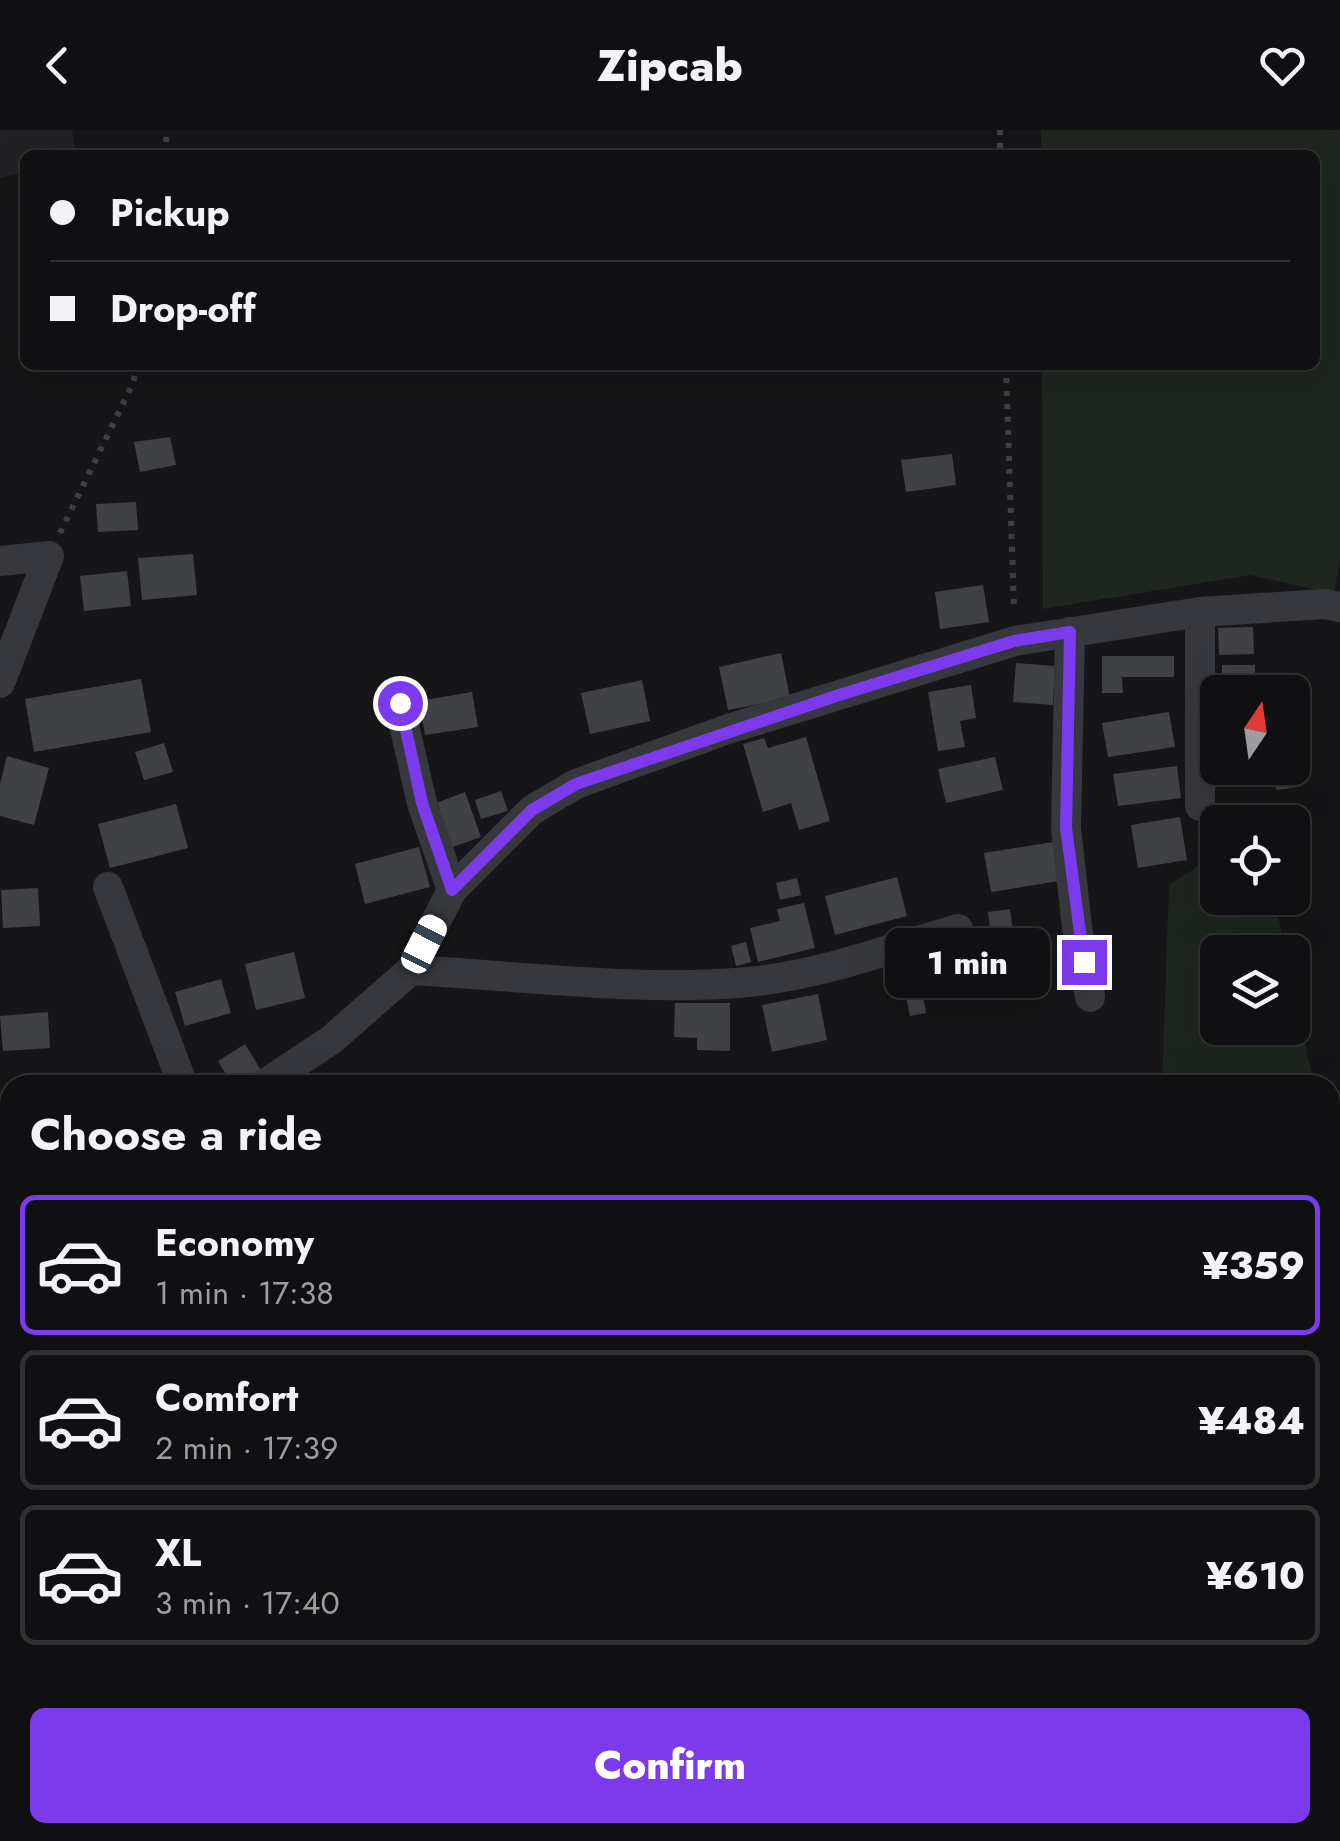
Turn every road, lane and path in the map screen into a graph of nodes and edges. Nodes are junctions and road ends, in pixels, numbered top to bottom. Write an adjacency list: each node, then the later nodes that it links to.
1 (136, 370): 3 (path)
2 (1006, 370): 8 (path)
3 (49, 556): 4 (street); 9 (street)
4 (0, 561)
5 (1340, 607): 6 (street)
6 (1200, 612): 7 (street); 11 (street)
7 (1070, 632): 8 (street); 16 (street)
8 (1014, 641): 13 (street)
9 (0, 683)
10 (400, 703): 13 (street)
11 (1200, 805)
12 (108, 886): 17 (street)
13 (452, 890): 15 (street)
14 (958, 929): 15 (street)
15 (411, 970): 18 (street)
16 (1090, 997)
17 (178, 1075)
18 (278, 1075)

